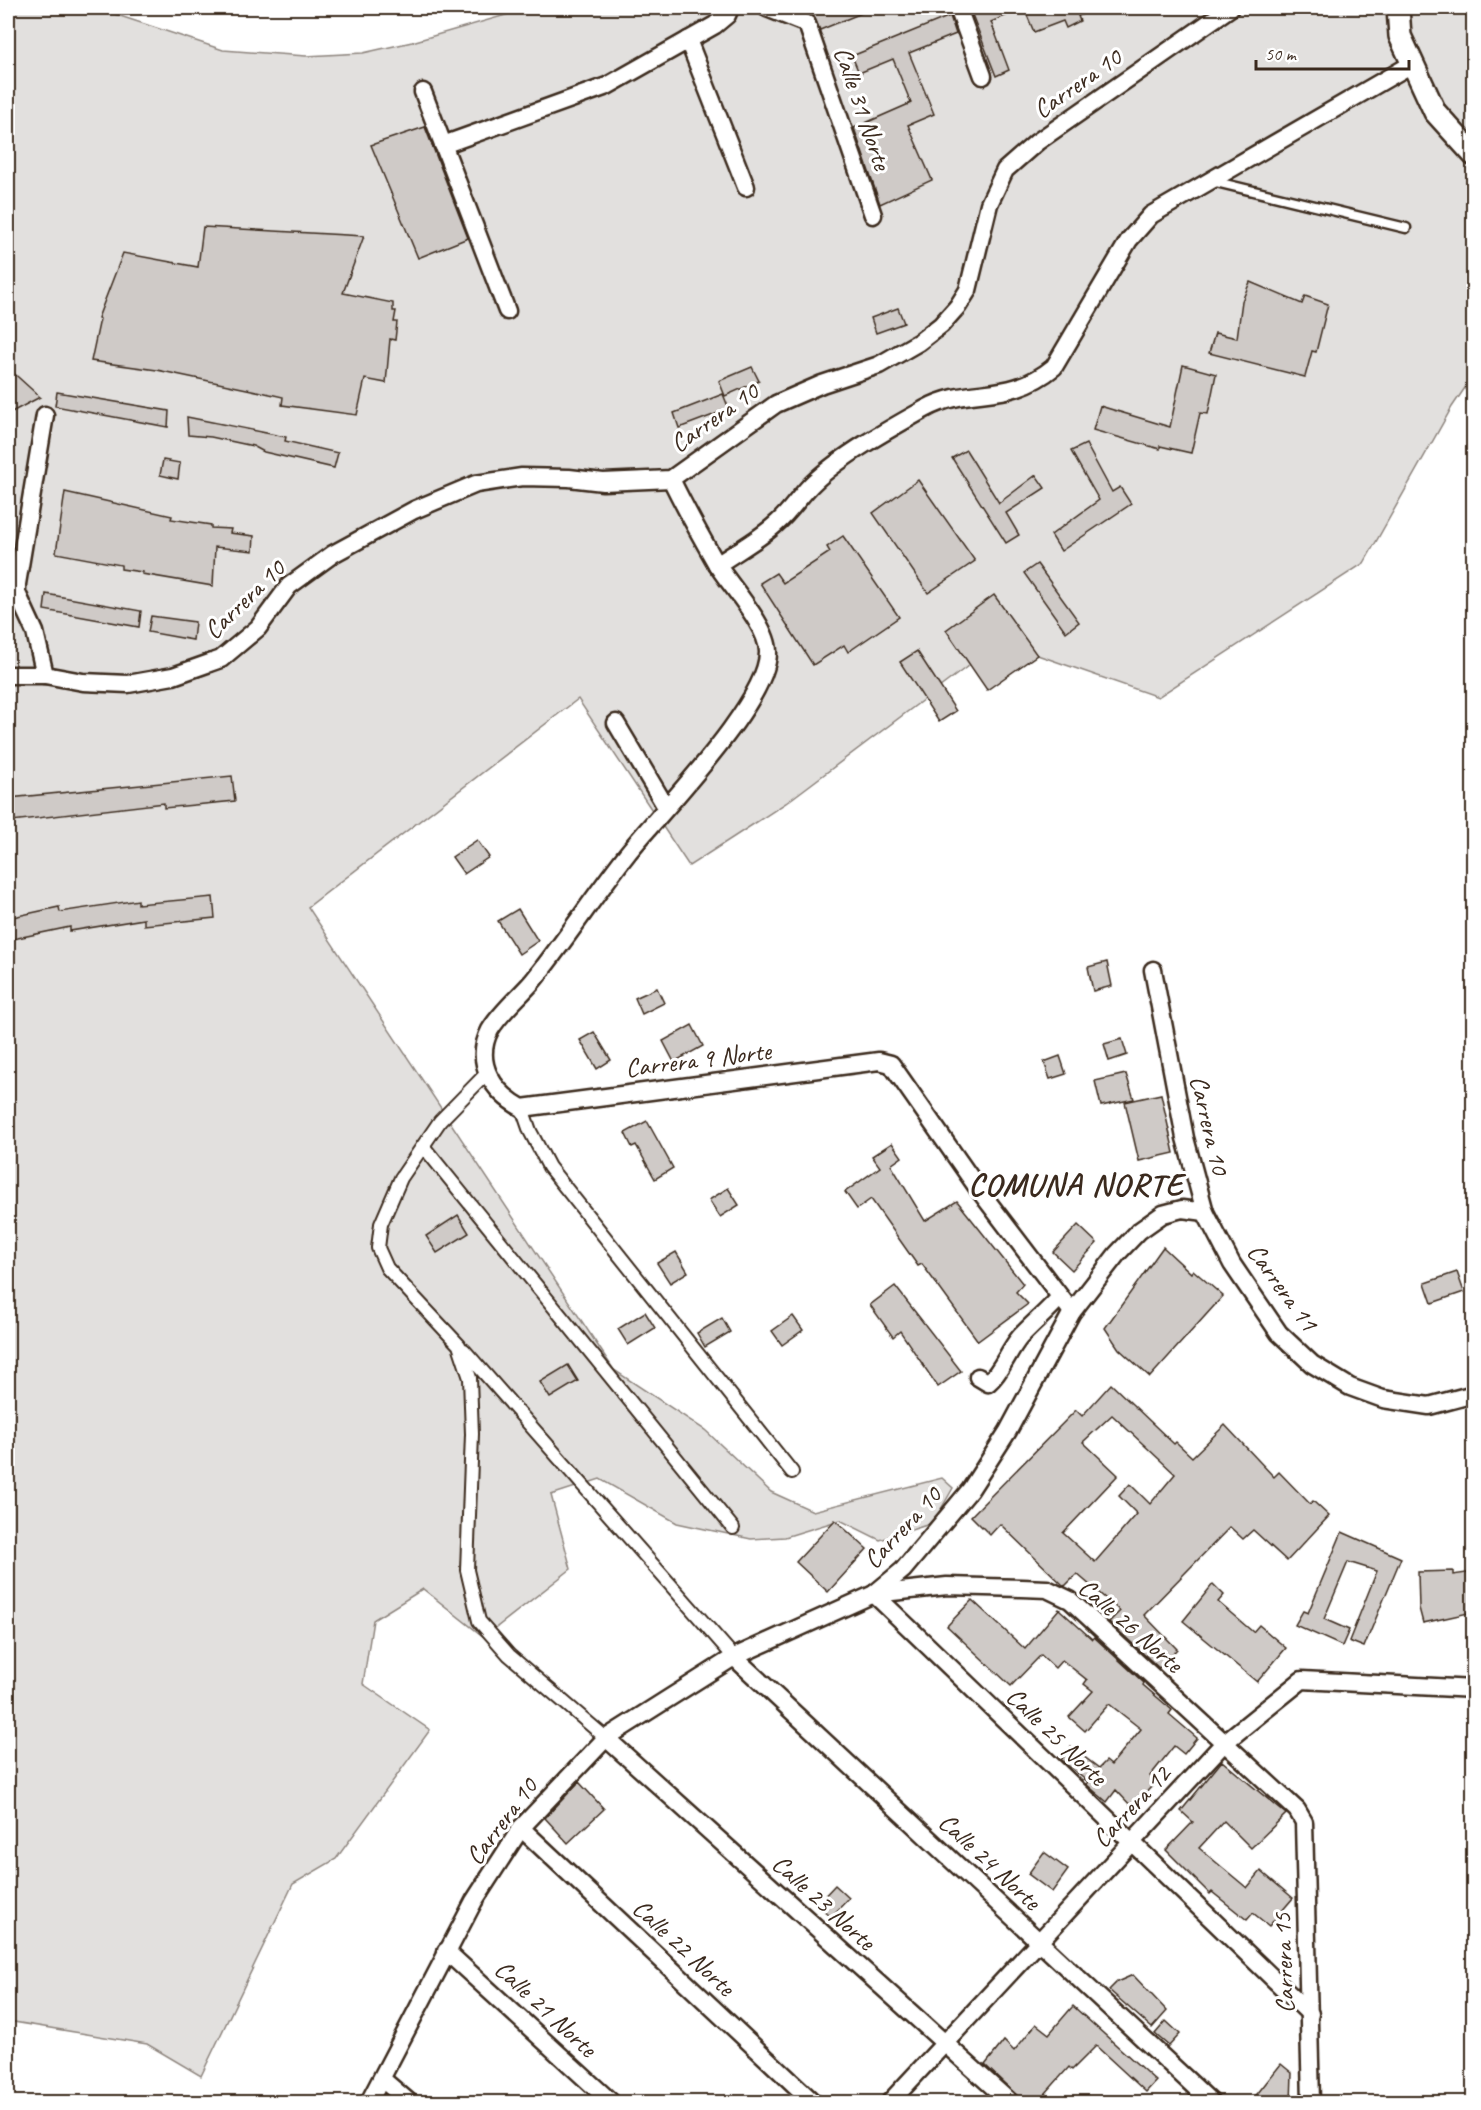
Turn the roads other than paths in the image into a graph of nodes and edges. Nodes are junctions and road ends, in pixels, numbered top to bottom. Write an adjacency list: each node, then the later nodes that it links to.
1 (730, 8): 6 (street)
2 (767, 8): 14 (street, Calle 31 Norte)
3 (958, 8): 8 (street)
4 (1230, 8): 18 (street, Carrera 10)
5 (1398, 8): 7 (street)
6 (688, 40): 10 (street); 13 (street)
7 (1412, 64): 11 (street); 12 (street)
8 (983, 76)
9 (423, 92): 10 (street)
10 (443, 145): 16 (street)
11 (1473, 155)
12 (1212, 180): 15 (lane); 19 (street)
13 (746, 187)
14 (873, 215)
15 (1406, 228)
16 (507, 311)
17 (45, 415): 21 (street)
18 (671, 478): 19 (street); 21 (street, Carrera 10)
19 (717, 565): 23 (street)
20 (8, 675): 21 (street, Carrera 10)
21 (45, 675)
22 (616, 723): 23 (street)
23 (666, 807): 25 (street)
24 (1153, 970): 28 (street, Carrera 10)
25 (487, 1073): 26 (street); 27 (street)
26 (522, 1108): 29 (street, Carrera 9 Norte); 34 (street)
27 (423, 1146): 31 (street); 35 (street)
28 (1205, 1212): 30 (street, Carrera 10); 33 (street, Carrera 11)
29 (1060, 1297): 30 (street, Carrera 9 Norte); 32 (street)
30 (1072, 1311): 36 (street, Carrera 10)
31 (459, 1345): 37 (street); 39 (street)
32 (978, 1377)
33 (1473, 1394)
34 (792, 1472)
35 (733, 1528)
36 (874, 1594): 37 (street, Carrera 10); 40 (street, Calle 26 Norte); 43 (street, Calle 25 Norte)
37 (734, 1657): 39 (street, Carrera 10); 44 (street, Calle 24 Norte)
38 (1473, 1689): 40 (street, Carrera 12)
39 (606, 1738): 42 (street, Carrera 10); 47 (street, Calle 23 Norte)
40 (1224, 1743): 41 (street, Calle 26 Norte); 43 (street, Carrera 12)
41 (1304, 1822): 46 (street, Carrera 15)
42 (521, 1828): 45 (street, Carrera 10); 52 (street, Calle 22 Norte)
43 (1131, 1843): 44 (street, Carrera 12); 46 (street, Calle 25 Norte)
44 (1039, 1941): 47 (street, Carrera 12); 55 (street, Calle 24 Norte)
45 (446, 1951): 48 (street, Carrera 10); 51 (street, Calle 21 Norte)
46 (1310, 2014): 56 (street, Carrera 15)
47 (943, 2044): 53 (street, Carrera 12); 54 (street, Calle 23 Norte)
48 (382, 2079): 49 (street, Carrera 10); 50 (street)
49 (369, 2103)
50 (409, 2103)
51 (611, 2103)
52 (813, 2103)
53 (890, 2103)
54 (1010, 2103)
55 (1211, 2103)
56 (1311, 2103)

